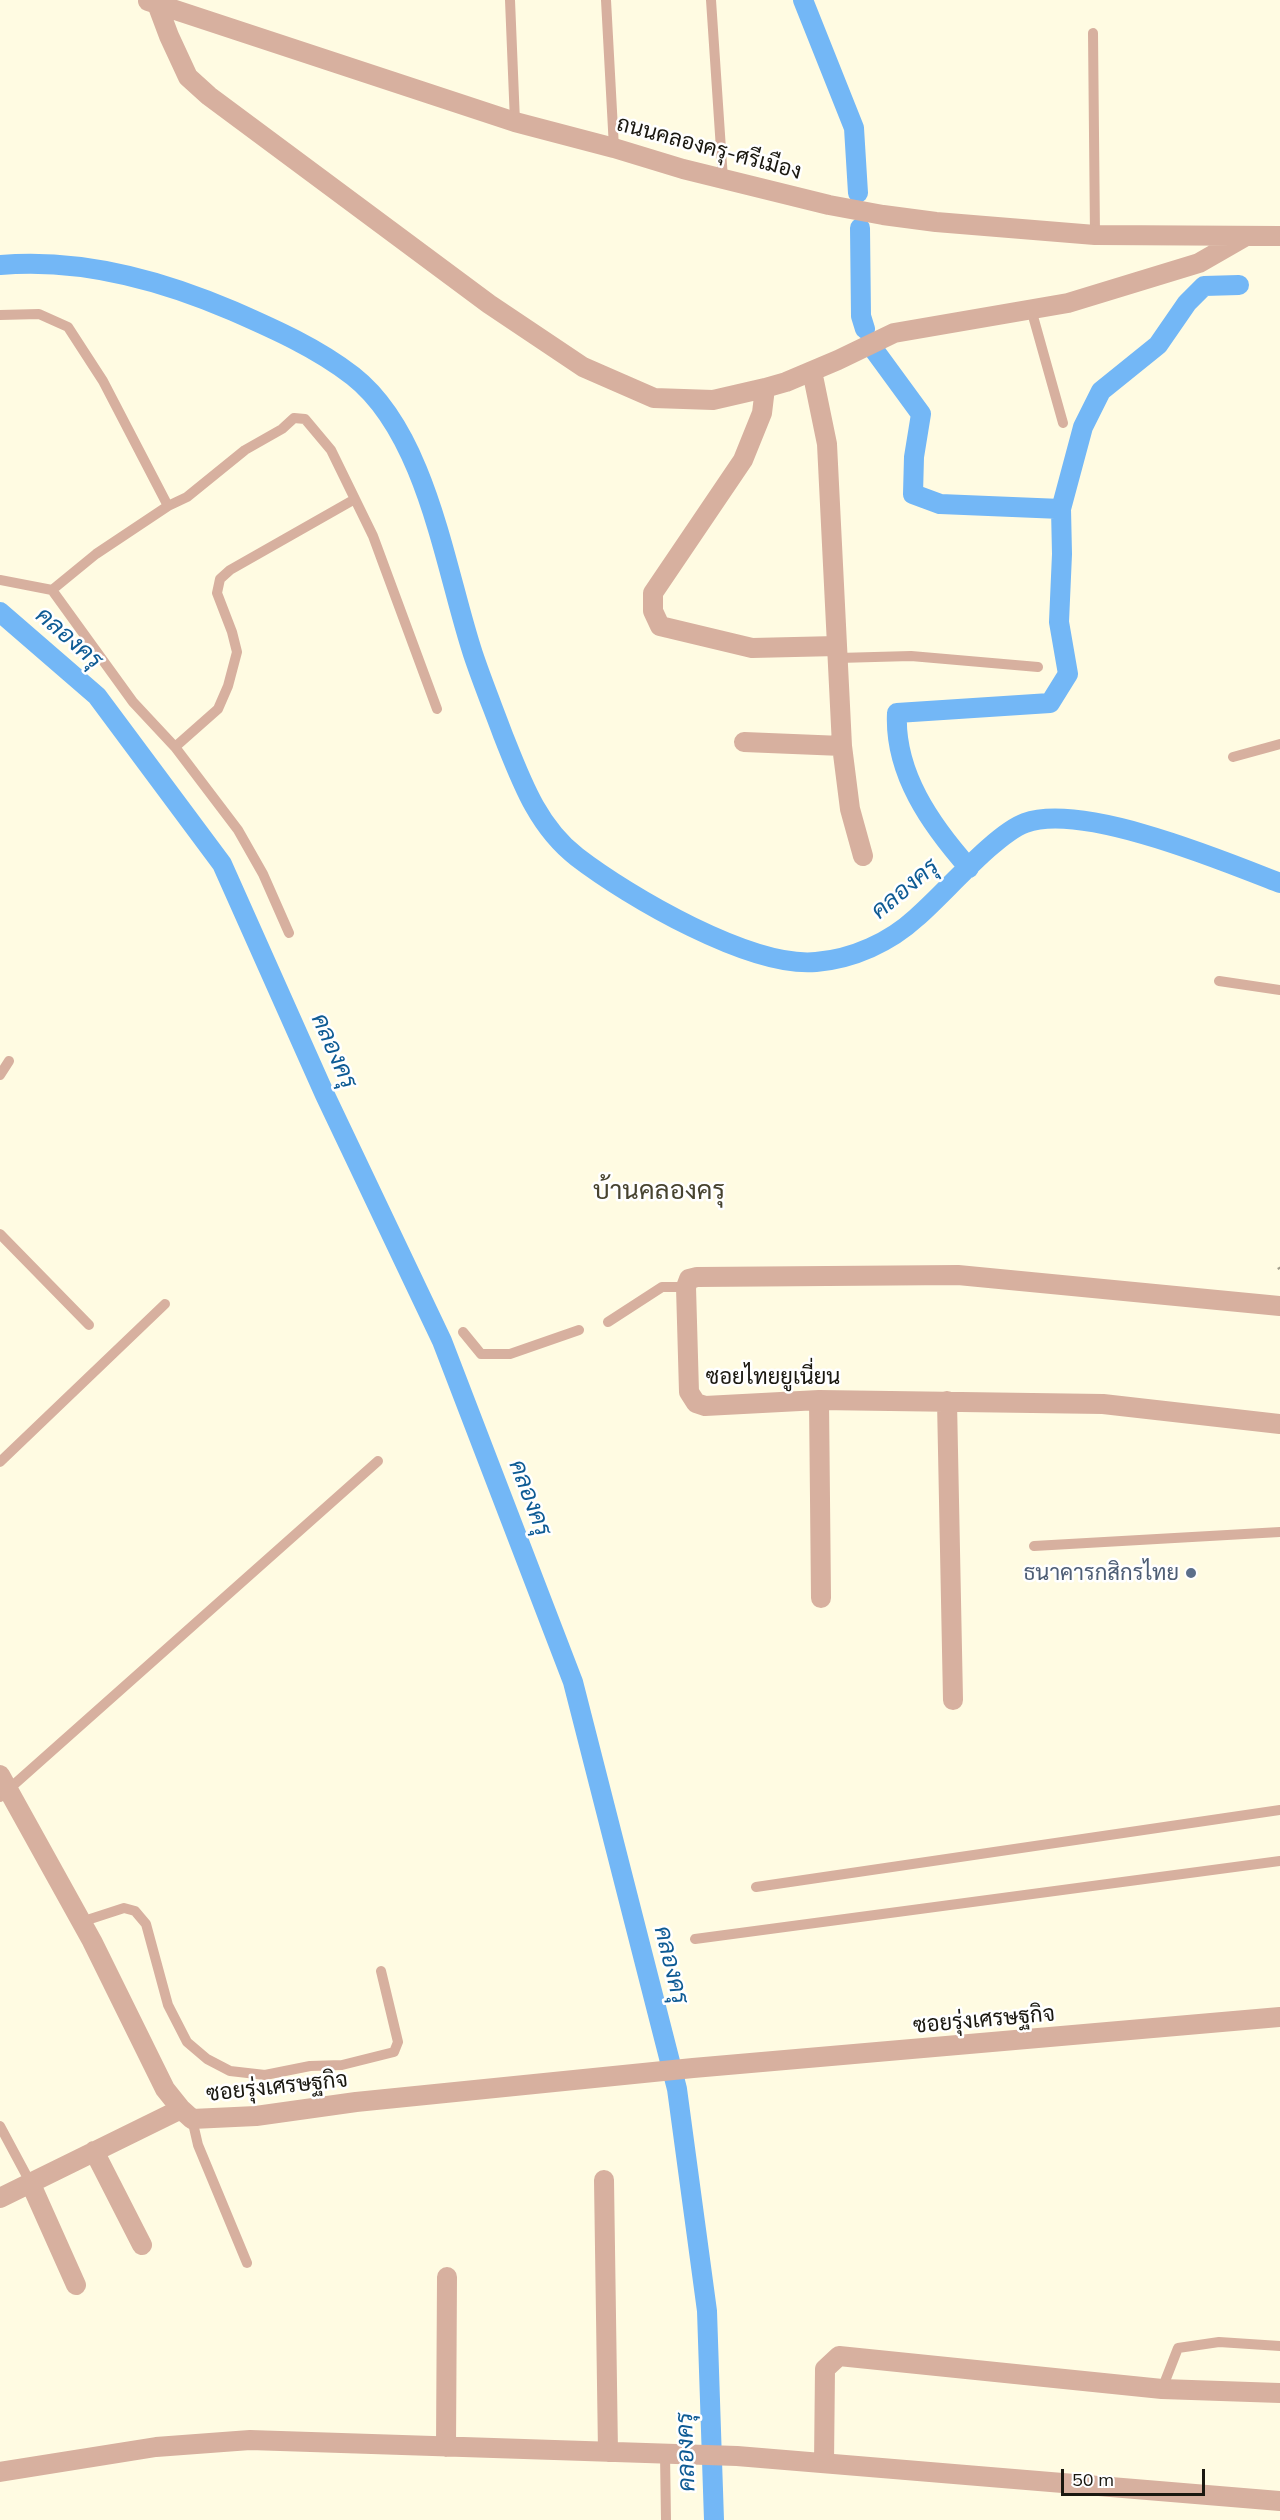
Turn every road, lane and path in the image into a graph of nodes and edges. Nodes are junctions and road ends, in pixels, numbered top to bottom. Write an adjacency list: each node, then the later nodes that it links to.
1 (510, 0): 6 (lane)
2 (606, 0): 7 (lane)
3 (711, 0): 8 (lane)
4 (152, 2): 6 (street, ถนนคลองครุ-ศรีเมือง); 15 (street)
5 (1093, 33): 9 (lane)
6 (515, 122): 7 (street, ถนนคลองครุ-ศรีเมือง)
7 (614, 148): 8 (street, ถนนคลองครุ-ศรีเมือง)
8 (723, 179): 9 (street, ถนนคลองครุ-ศรีเมือง)
9 (1095, 235): 10 (street, ถนนคลองครุ-ศรีเมือง)
10 (1246, 236): 11 (street, ถนนคลองครุ-ศรีเมือง); 12 (street)
11 (1280, 236)
12 (1031, 309): 14 (street); 16 (lane)
13 (0, 315): 18 (lane)
14 (812, 371): 15 (street); 21 (street)
15 (765, 388): 21 (street)
16 (1063, 423)
17 (355, 499): 18 (lane); 23 (lane); 27 (lane)
18 (168, 506): 20 (lane)
19 (0, 580): 20 (lane)
20 (52, 590): 27 (lane)
21 (837, 652): 22 (lane); 26 (street)
22 (1038, 667)
23 (437, 709)
24 (744, 742): 26 (street)
25 (1280, 744): 28 (lane)
26 (842, 746): 29 (street)
27 (175, 747): 30 (lane)
28 (1233, 757)
29 (863, 856)
30 (289, 933)
31 (1219, 981): 32 (lane)
32 (1280, 990)
33 (9, 1061): 34 (lane)
34 (0, 1075)
35 (0, 1234): 40 (lane)
36 (686, 1287): 38 (street); 39 (lane); 43 (street, ซอยไทยยูเนี่ยน)
37 (165, 1304): 47 (lane)
38 (1280, 1306)
39 (608, 1322)
40 (89, 1324)
41 (579, 1330): 42 (lane)
42 (464, 1332)
43 (819, 1401): 44 (street, ซอยไทยยูเนี่ยน); 50 (street)
44 (947, 1401): 45 (street, ซอยไทยยูเนี่ยน); 51 (street)
45 (1280, 1424)
46 (378, 1461): 52 (lane)
47 (0, 1462)
48 (1280, 1532): 49 (lane)
49 (1034, 1546)
50 (821, 1598)
51 (953, 1700)
52 (3, 1788): 56 (street, ซอยรุ่งเศรษฐกิจ)
53 (1280, 1810): 55 (lane)
54 (1280, 1862): 57 (lane)
55 (756, 1887)
56 (81, 1922): 58 (lane); 60 (street, ซอยรุ่งเศรษฐกิจ)
57 (695, 1940)
58 (381, 1971)
59 (1280, 2017): 60 (street, ซอยรุ่งเศรษฐกิจ)
60 (187, 2114): 62 (street); 67 (lane)
61 (0, 2126): 64 (lane)
62 (94, 2151): 64 (street); 66 (street)
63 (604, 2180): 74 (street)
64 (30, 2182): 65 (street); 69 (street)
65 (0, 2198)
66 (142, 2245)
67 (248, 2263)
68 (447, 2277): 73 (street)
69 (76, 2285)
70 (1280, 2346): 71 (lane)
71 (1162, 2389): 72 (street); 76 (street)
72 (1280, 2393)
73 (446, 2447): 74 (street); 77 (street)
74 (608, 2452): 75 (street)
75 (668, 2454): 76 (street); 79 (lane)
76 (824, 2463): 78 (street)
77 (0, 2472)
78 (1280, 2501)
79 (666, 2520)

